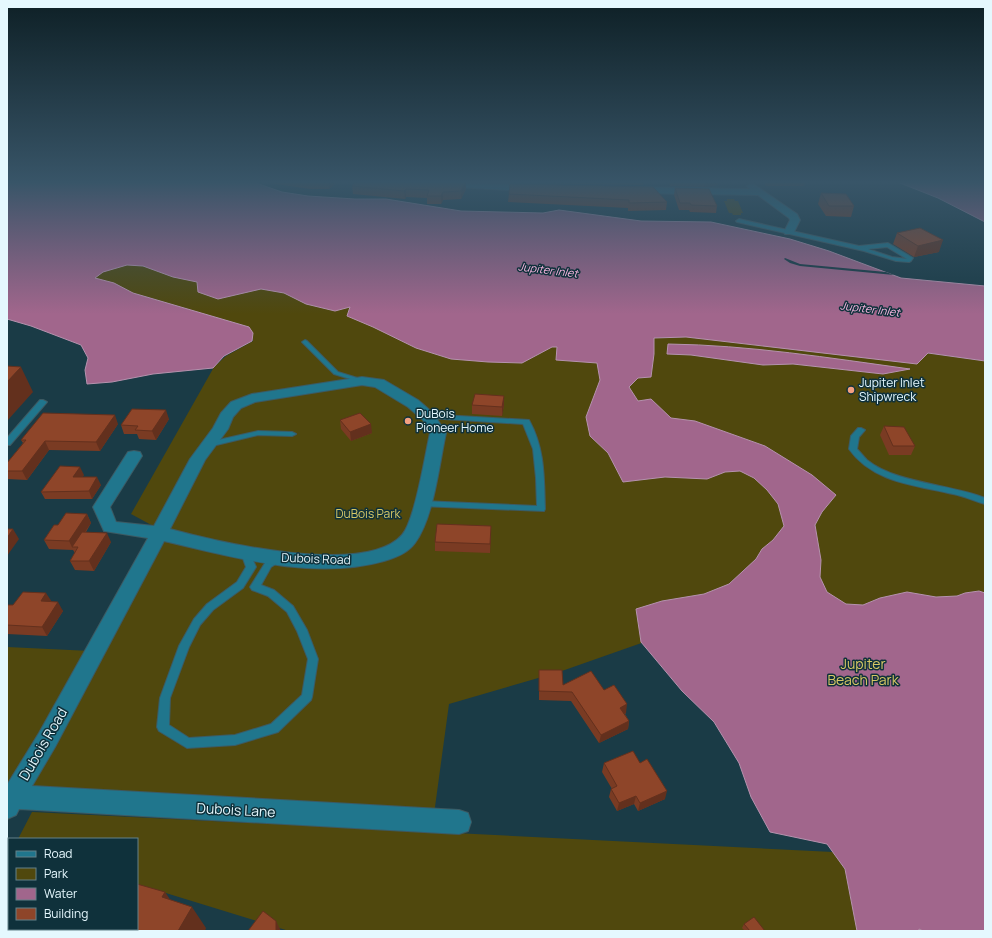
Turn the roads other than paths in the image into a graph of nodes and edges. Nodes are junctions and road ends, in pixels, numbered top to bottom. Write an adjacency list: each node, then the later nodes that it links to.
1 (766, 227): 3 (lane)
2 (792, 227): 3 (street)
3 (789, 232): 4 (lane)
4 (859, 248): 4 (lane)
5 (305, 342): 6 (lane, Dubois Road)
6 (362, 381): 8 (street, Dubois Road); 12 (street, Dubois Road)
7 (43, 402): 11 (lane)
8 (428, 416): 15 (street, Dubois Road); 15 (lane)
9 (861, 430): 14 (lane)
10 (292, 434): 12 (lane)
11 (7, 443)
12 (208, 445): 16 (street, Dubois Road)
13 (134, 456): 16 (street)
14 (985, 501)
15 (422, 504): 18 (street, Dubois Road)
16 (159, 533): 17 (street, Dubois Road); 21 (street, Dubois Road)
17 (246, 553): 18 (street, Dubois Road); 19 (lane)
18 (279, 558): 20 (lane)
19 (240, 585): 20 (lane); 20 (lane)
20 (255, 587)
21 (10, 802): 22 (street, Dubois Lane)
22 (459, 822)

